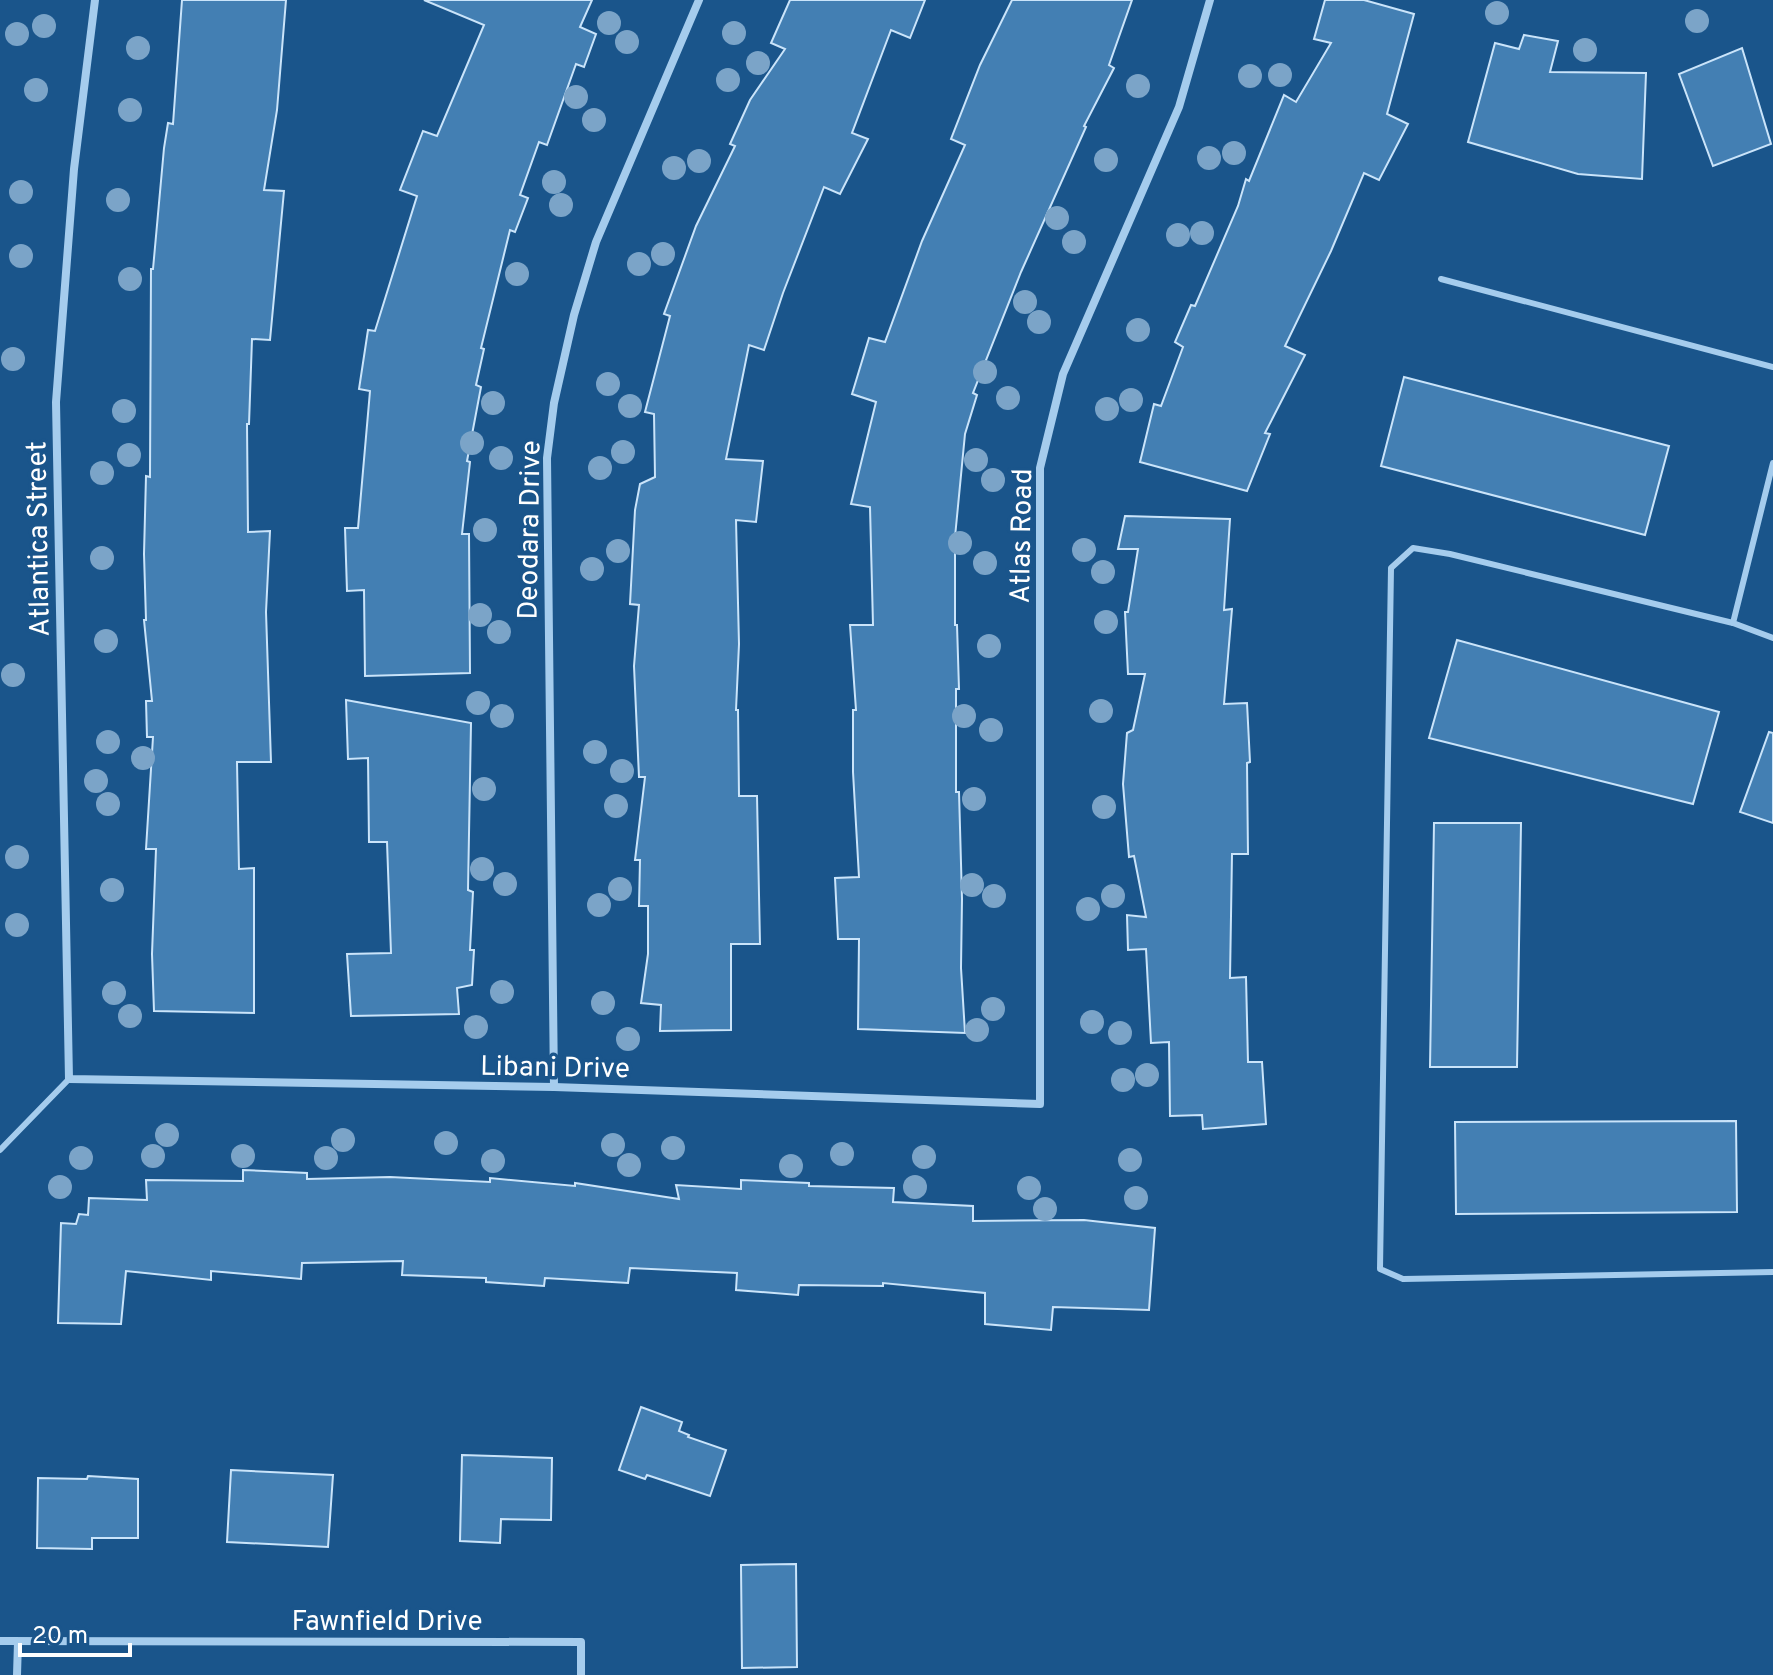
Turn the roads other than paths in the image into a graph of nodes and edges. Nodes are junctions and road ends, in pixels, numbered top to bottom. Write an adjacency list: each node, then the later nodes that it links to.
1 (95, 0): 9 (street, Atlantica Street)
2 (699, 0): 10 (street, Deodara Drive)
3 (1210, 0): 11 (street, Atlas Road)
4 (1441, 279): 5 (lane)
5 (1773, 367)
6 (1773, 463): 7 (lane)
7 (1733, 623): 8 (lane); 13 (lane)
8 (1773, 638)
9 (69, 1079): 10 (street, Libani Drive); 12 (lane)
10 (554, 1087): 11 (street, Libani Drive)
11 (1040, 1104)
12 (0, 1150)
13 (1773, 1272)
14 (0, 1641): 15 (street, Fawnfield Drive)
15 (18, 1642): 16 (street); 17 (street, Fawnfield Drive)
16 (17, 1675)
17 (581, 1675)

